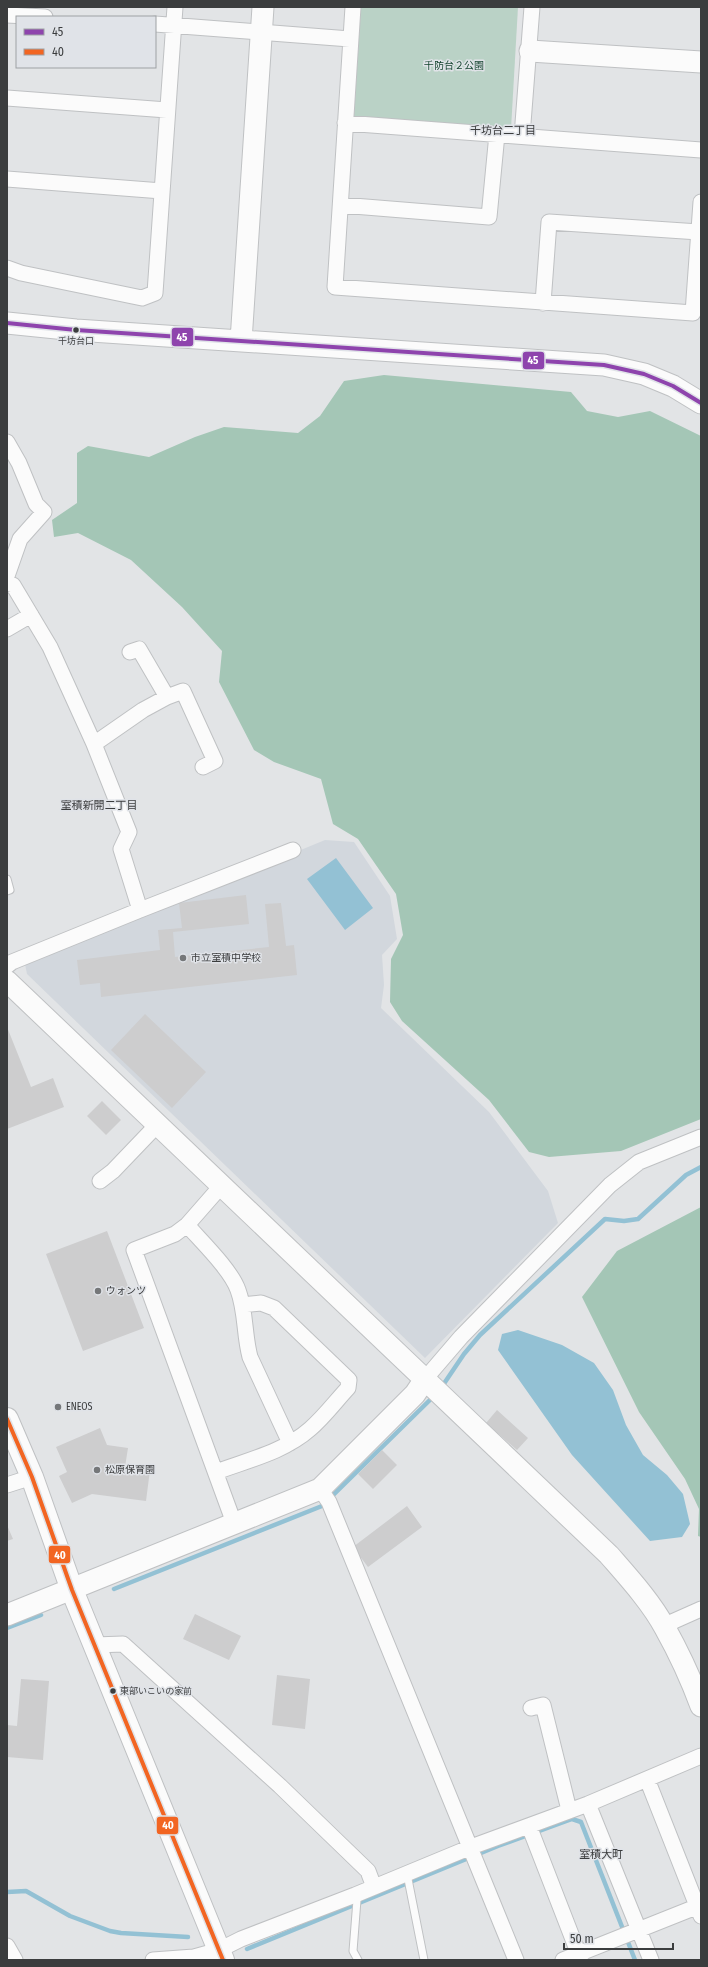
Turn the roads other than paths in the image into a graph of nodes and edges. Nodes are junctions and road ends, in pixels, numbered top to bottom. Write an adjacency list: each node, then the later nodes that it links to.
1 (175, 7): 8 (street)
2 (263, 7): 9 (street)
3 (352, 7): 10 (street)
4 (532, 7): 11 (street)
5 (7, 14): 6 (street)
6 (32, 16)
7 (156, 24): 8 (street)
8 (174, 25): 9 (street); 14 (street)
9 (261, 31): 10 (street); 27 (street)
10 (350, 39): 15 (street)
11 (530, 51): 12 (street); 17 (street)
12 (701, 62)
13 (7, 98): 14 (street)
14 (167, 110): 20 (street)
15 (345, 123): 16 (street); 22 (street)
16 (498, 134): 17 (street); 22 (street)
17 (522, 136): 18 (street)
18 (701, 150)
19 (7, 180): 20 (street)
20 (162, 191): 24 (street)
21 (701, 202): 23 (street)
22 (341, 205): 25 (street)
23 (698, 232): 25 (street); 25 (street)
24 (7, 268)
25 (543, 303)
26 (7, 323): 27 (street)
27 (241, 341): 28 (street)
28 (701, 403)
29 (7, 442): 30 (street)
30 (7, 576)
31 (7, 583): 32 (street)
32 (31, 615): 33 (street); 36 (street)
33 (7, 629)
34 (130, 652): 35 (street)
35 (167, 697): 36 (street); 37 (street)
36 (94, 744): 41 (street)
37 (203, 767)
38 (293, 850): 41 (street)
39 (7, 880): 40 (lane)
40 (7, 891)
41 (140, 910): 42 (street)
42 (7, 966)
43 (7, 981): 44 (street)
44 (158, 1124): 46 (street); 47 (street)
45 (701, 1137): 50 (street)
46 (100, 1181)
47 (222, 1186): 48 (street); 50 (street)
48 (187, 1225): 49 (street); 53 (street)
49 (242, 1305): 52 (street); 52 (street)
50 (425, 1379): 56 (street); 61 (street)
51 (7, 1419): 54 (highway)
52 (290, 1443): 53 (street)
53 (216, 1472): 57 (street)
54 (32, 1477): 55 (street); 58 (highway)
55 (7, 1485)
56 (320, 1489): 57 (street); 70 (street)
57 (234, 1523): 58 (street)
58 (72, 1590): 60 (street); 62 (highway)
59 (701, 1609): 61 (street)
60 (7, 1615)
61 (665, 1627): 63 (street)
62 (95, 1645): 72 (street); 77 (highway)
63 (701, 1706)
64 (530, 1708): 68 (street)
65 (701, 1756): 66 (street)
66 (647, 1779): 67 (street); 74 (street)
67 (588, 1804): 68 (street); 75 (street)
68 (568, 1810): 69 (street)
69 (529, 1826): 70 (street); 78 (street)
70 (471, 1847): 71 (street); 83 (street)
71 (407, 1874): 72 (street); 82 (lane)
72 (374, 1887): 73 (street)
73 (355, 1895): 77 (street); 81 (lane)
74 (700, 1909): 75 (street)
75 (639, 1930): 78 (street); 85 (street)
76 (7, 1946): 79 (street)
77 (221, 1955): 80 (street)
78 (580, 1957): 84 (street)
79 (15, 1960)
80 (153, 1960)
81 (358, 1960)
82 (424, 1960)
83 (516, 1960)
84 (563, 1960)
85 (651, 1960)

